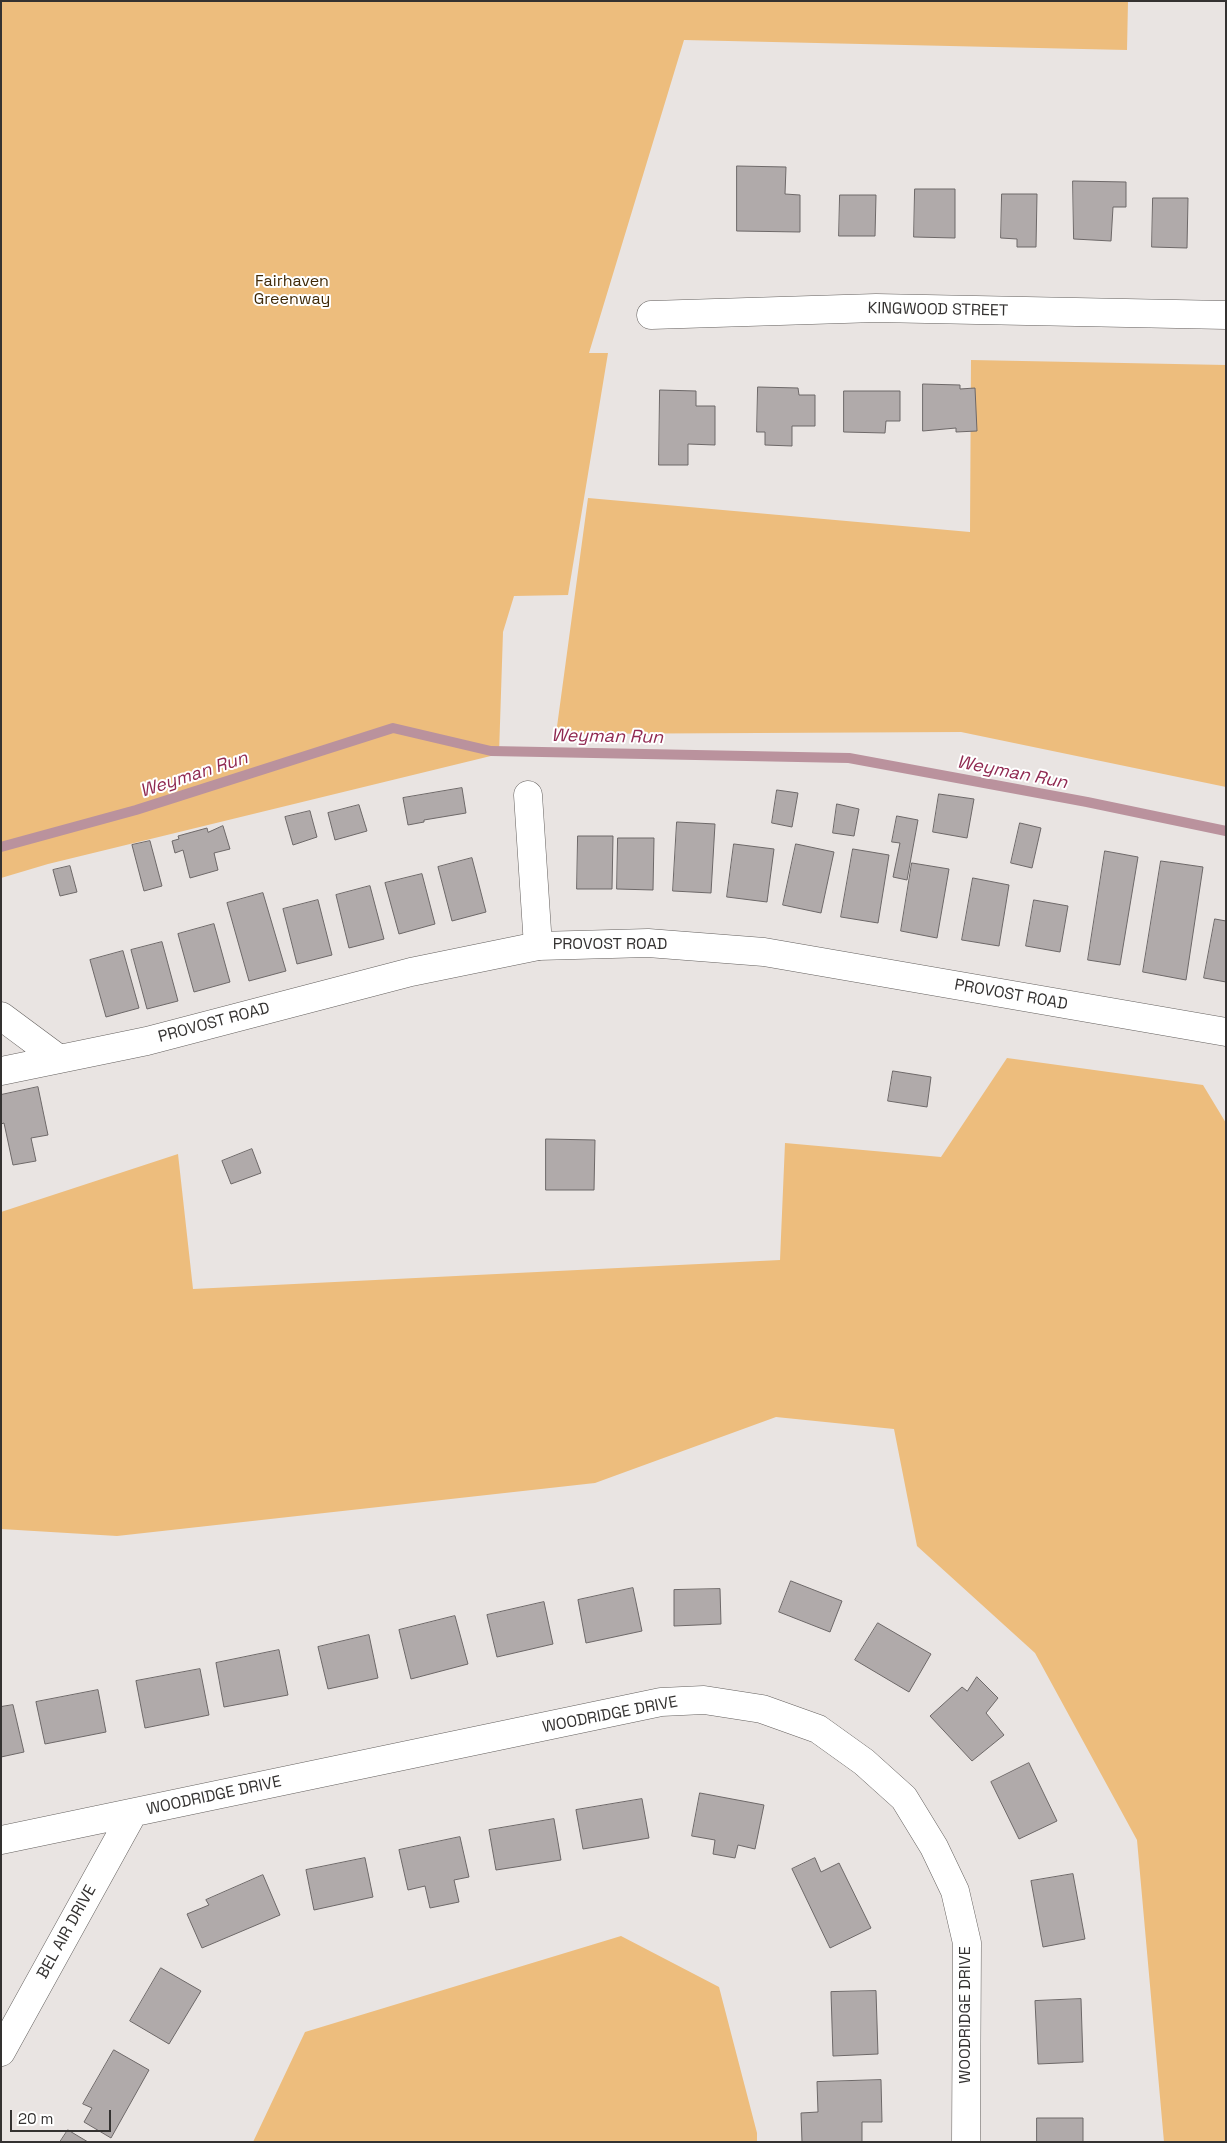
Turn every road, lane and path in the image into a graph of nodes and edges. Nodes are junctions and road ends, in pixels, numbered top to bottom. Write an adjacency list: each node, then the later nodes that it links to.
1 (651, 315): 2 (street, KINGWOOD STREET)
2 (1226, 315)
3 (528, 795): 4 (street)
4 (538, 946): 6 (street, PROVOST ROAD); 7 (street, PROVOST ROAD)
5 (1, 1016): 7 (street)
6 (1226, 1032)
7 (58, 1059): 8 (street, PROVOST ROAD)
8 (1, 1071)
9 (133, 1813): 10 (street, WOODRIDGE DRIVE); 11 (street, BEL AIR DRIVE); 12 (street, WOODRIDGE DRIVE)
10 (1, 1840)
11 (1, 2052)
12 (966, 2142)

